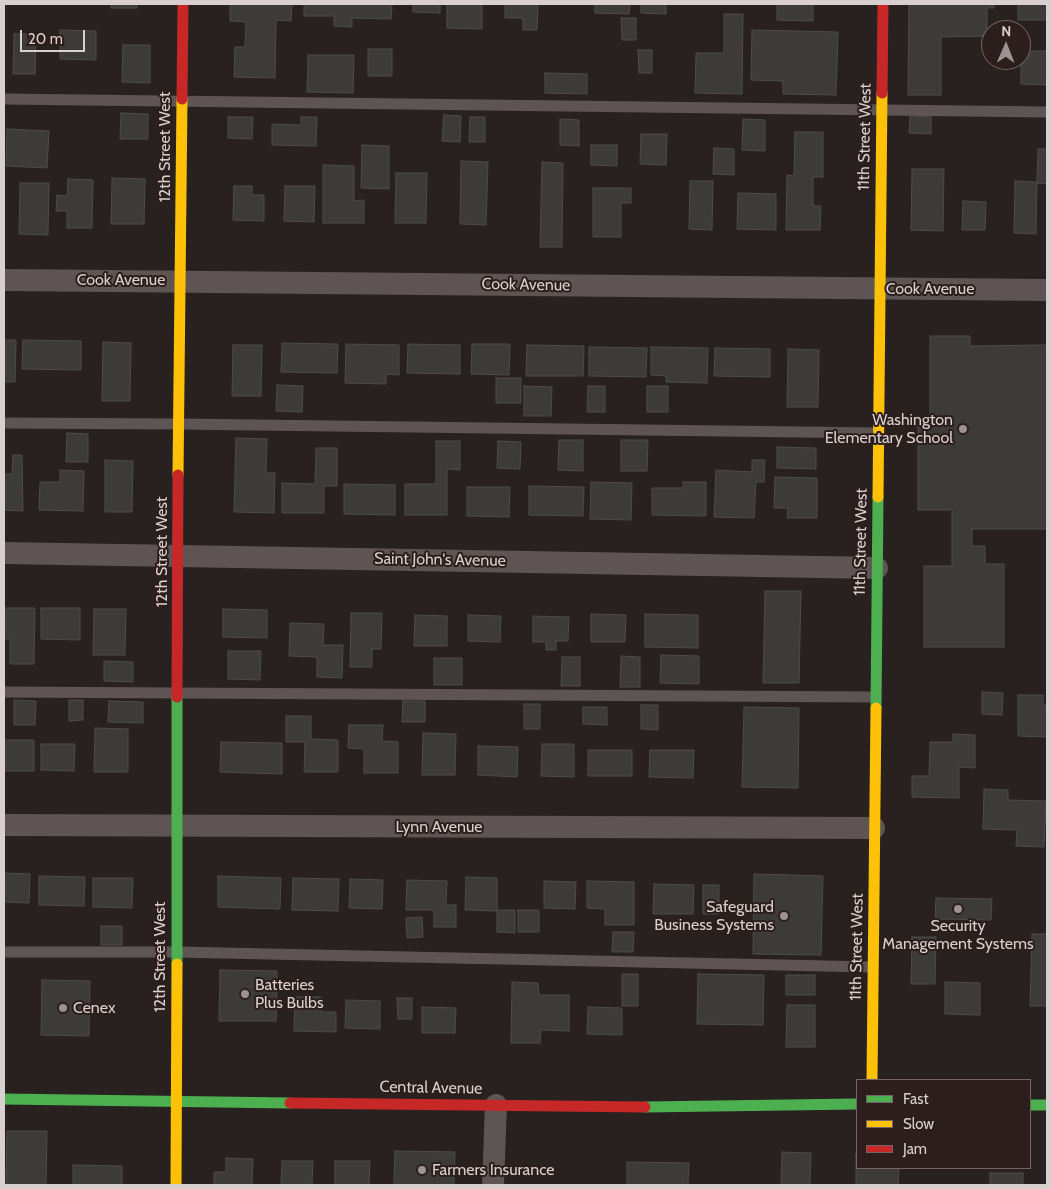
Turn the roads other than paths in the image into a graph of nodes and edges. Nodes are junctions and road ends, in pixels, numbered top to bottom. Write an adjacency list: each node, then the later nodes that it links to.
1 (183, 4): 4 (street, 12th Street West)
2 (883, 4): 5 (street, 11th Street West)
3 (4, 99): 4 (lane)
4 (182, 101): 5 (lane); 8 (street, 12th Street West)
5 (882, 111): 6 (lane); 9 (street, 11th Street West)
6 (1047, 112)
7 (4, 280): 8 (street, Cook Avenue)
8 (180, 280): 9 (street, Cook Avenue); 12 (street, 12th Street West)
9 (880, 289): 10 (street, Cook Avenue); 13 (street, 11th Street West)
10 (1047, 290)
11 (4, 424): 12 (lane)
12 (178, 424): 13 (lane); 15 (street, 12th Street West)
13 (878, 433): 16 (street, 11th Street West)
14 (4, 553): 15 (street, Saint John's Avenue)
15 (179, 555): 16 (street, Saint John's Avenue); 18 (street, 12th Street West)
16 (877, 568): 19 (street, 11th Street West)
17 (4, 692): 18 (lane)
18 (177, 694): 19 (lane); 21 (street, 12th Street West)
19 (876, 697): 22 (street, 11th Street West)
20 (4, 825): 21 (street, Lynn Avenue)
21 (177, 827): 22 (street, Lynn Avenue); 24 (street, 12th Street West)
22 (874, 828): 25 (street, 11th Street West)
23 (4, 952): 24 (lane)
24 (176, 952): 25 (lane); 28 (street, 12th Street West)
25 (873, 968): 26 (street, 11th Street West)
26 (872, 1079)
27 (4, 1099): 28 (street, Central Avenue)
28 (177, 1100): 30 (street, Central Avenue); 33 (street, 12th Street West)
29 (856, 1104): 30 (street, Central Avenue)
30 (496, 1105): 34 (street)
31 (1031, 1105): 32 (street)
32 (1047, 1105)
33 (176, 1185)
34 (494, 1185)

